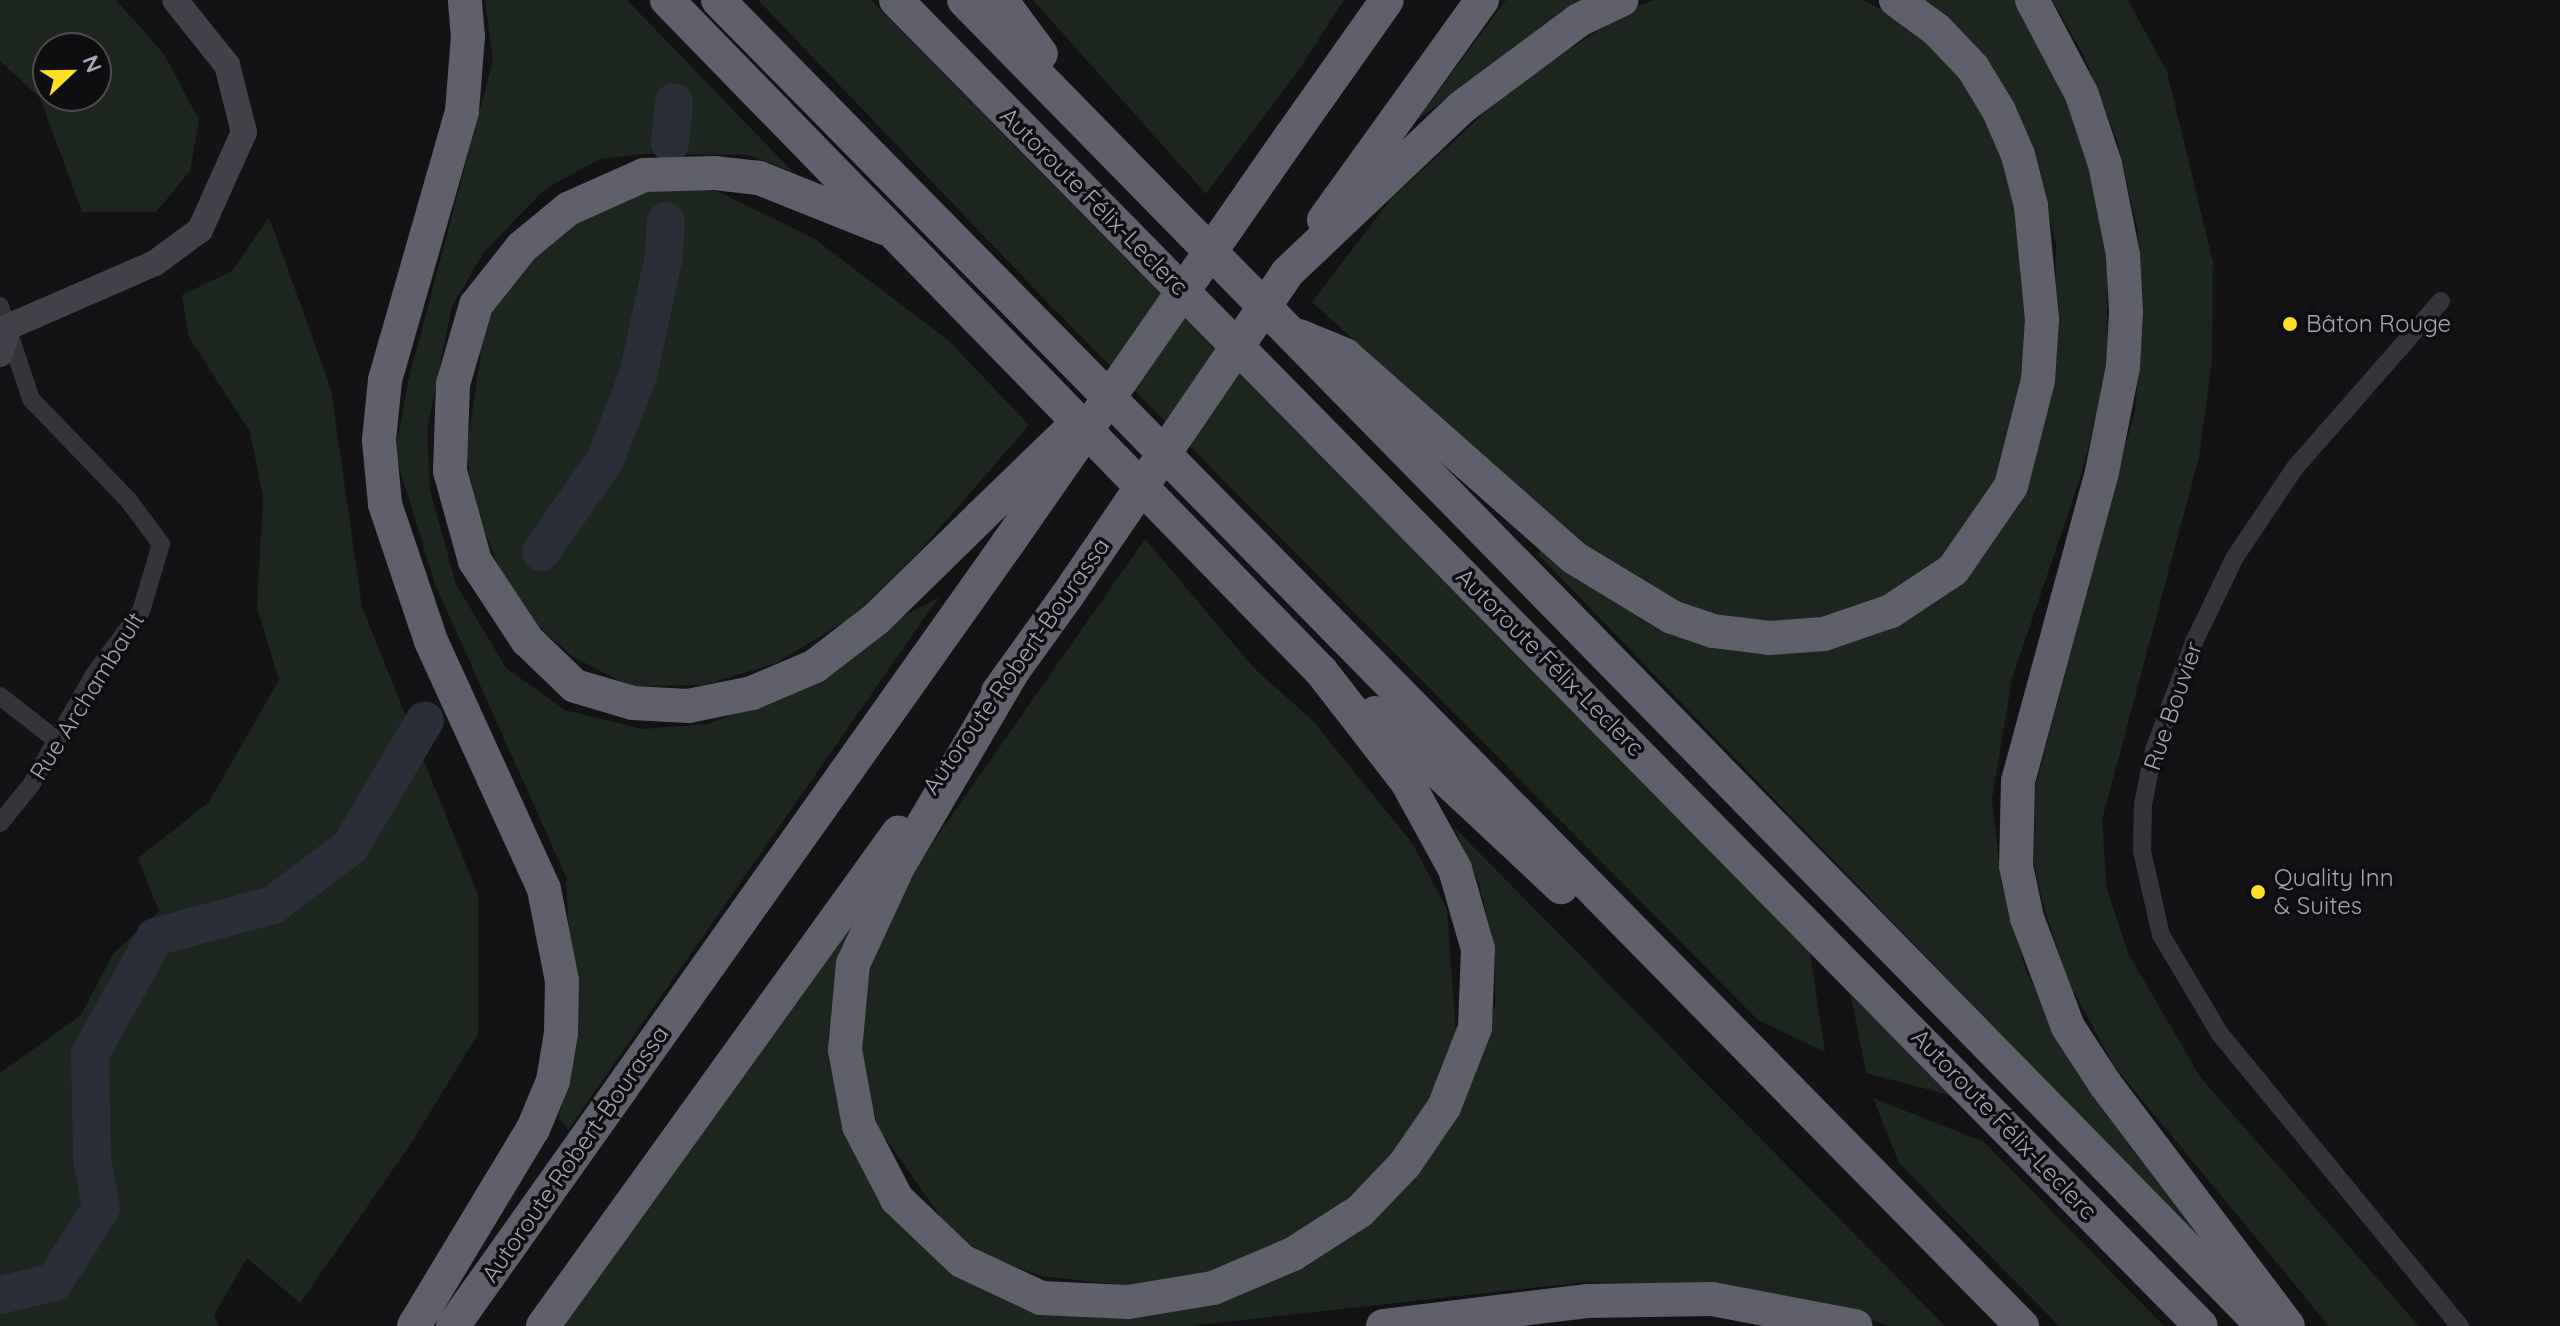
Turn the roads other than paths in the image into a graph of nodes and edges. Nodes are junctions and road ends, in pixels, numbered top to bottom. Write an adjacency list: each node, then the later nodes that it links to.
1 (175, 0): 17 (street)
2 (465, 0): 27 (highway)
3 (667, 0): 15 (highway)
4 (718, 0): 26 (highway)
5 (896, 0): 33 (highway, Autoroute Félix-Leclerc)
6 (964, 0): 13 (highway)
7 (1001, 0): 13 (highway)
8 (1387, 0): 20 (highway, Autoroute Robert-Bourassa, bridge)
9 (1482, 0): 14 (highway)
10 (1621, 0): 14 (highway)
11 (1896, 0): 18 (highway)
12 (2032, 0): 35 (highway)
13 (1128, 169): 18 (highway)
14 (1354, 197): 22 (highway, Autoroute Robert-Bourassa, bridge)
15 (895, 232): 20 (highway, bridge); 21 (highway)
16 (2441, 301): 36 (street, Rue Bouvier)
17 (3, 319): 19 (street); 24 (street, Rue Archambault)
18 (1287, 331): 34 (highway)
19 (0, 354)
20 (1126, 377): 28 (highway, Autoroute Robert-Bourassa, bridge)
21 (1321, 671): 22 (highway); 26 (highway)
22 (1012, 673): 29 (highway, Autoroute Robert-Bourassa)
23 (0, 696): 24 (street)
24 (55, 739): 25 (street, Rue Archambault)
25 (0, 823)
26 (1940, 1239): 32 (highway)
27 (414, 1326)
28 (453, 1326)
29 (543, 1326)
30 (1383, 1326): 31 (highway)
31 (1855, 1326)
32 (2022, 1326)
33 (2201, 1326)
34 (2263, 1326)
35 (2288, 1326)
36 (2460, 1326)

